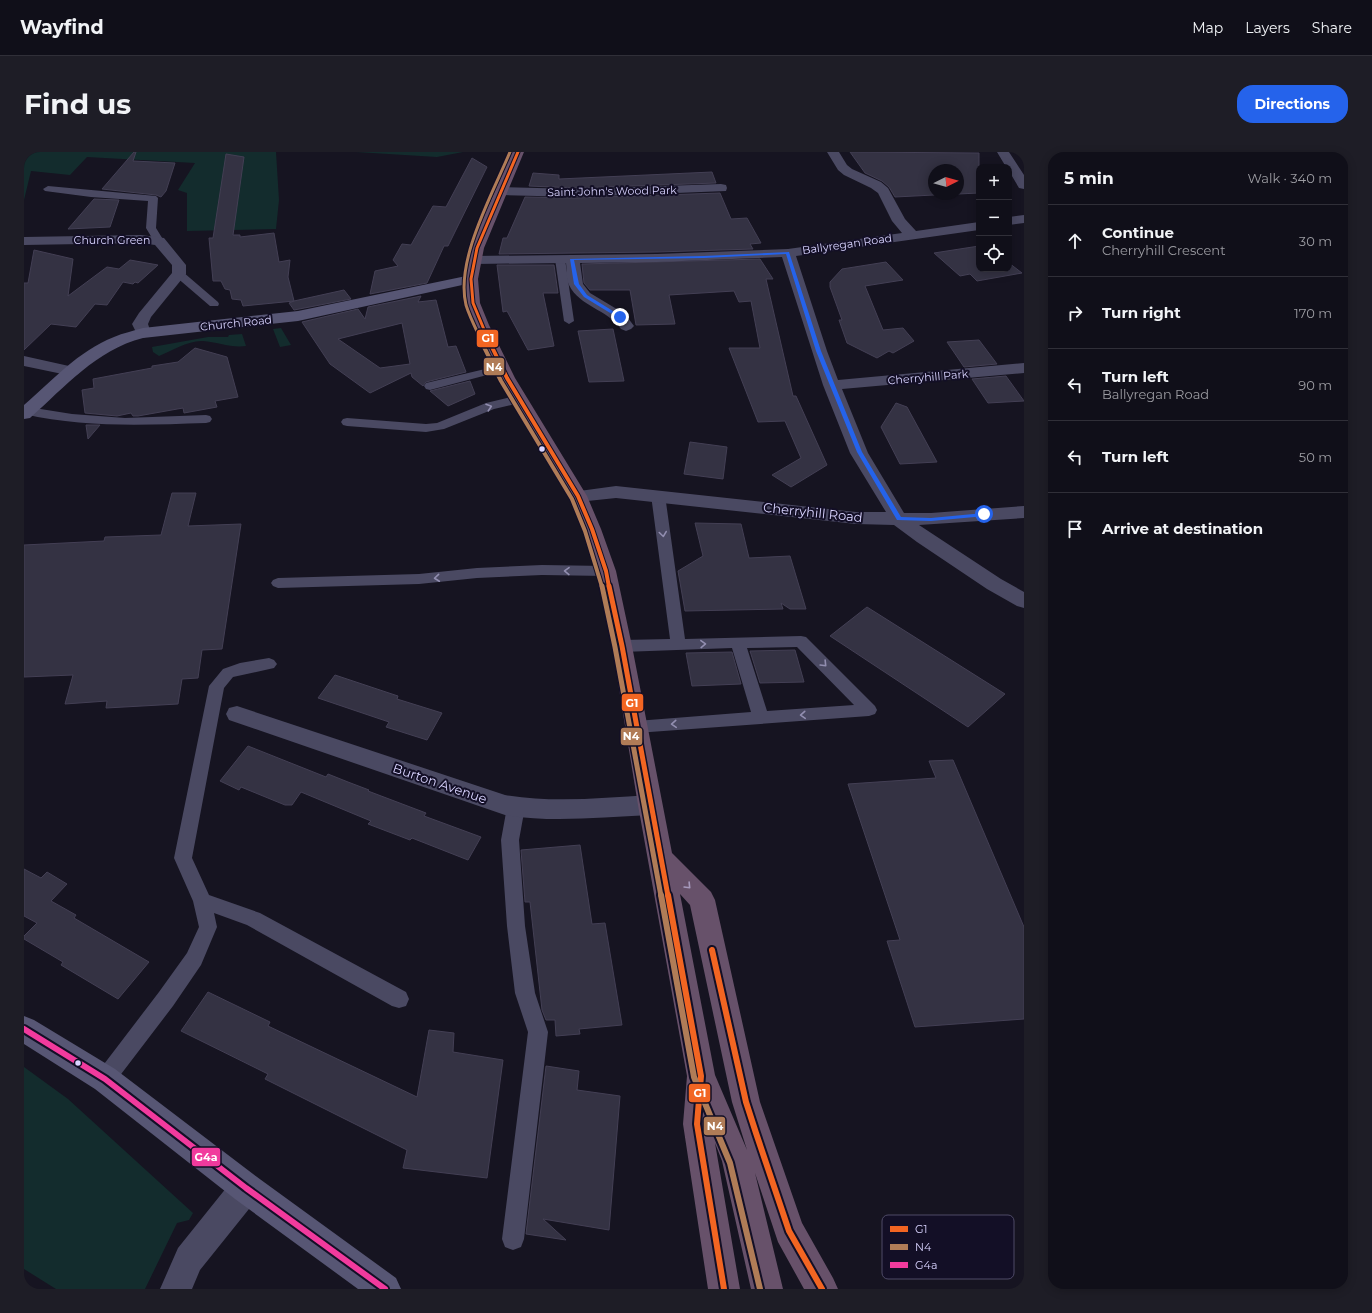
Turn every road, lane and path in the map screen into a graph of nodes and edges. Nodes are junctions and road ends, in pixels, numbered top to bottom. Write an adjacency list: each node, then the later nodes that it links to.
1 (518, 152): 7 (highway)
2 (834, 152): 11 (street)
3 (1003, 152): 4 (street)
4 (1024, 185)
5 (721, 188): 7 (street, Saint John's Wood Park)
6 (48, 189): 13 (lane)
7 (502, 191): 16 (highway)
8 (1024, 219): 9 (street)
9 (1012, 221)
10 (976, 226): 11 (street, Ballyregan Road)
11 (912, 235): 14 (street, Ballyregan Road)
12 (24, 241): 13 (street, Church Green)
13 (159, 241): 17 (street, Church Green)
14 (788, 252): 15 (street, Ballyregan Road); 27 (street)
15 (566, 259): 16 (street, Ballyregan Road); 20 (lane); 21 (street)
16 (474, 260): 18 (highway)
17 (179, 274): 19 (lane); 22 (street)
18 (471, 279): 22 (street, Church Road); 24 (highway)
19 (214, 304)
20 (569, 321)
21 (626, 326)
22 (143, 333): 26 (street, Church Road)
23 (24, 361): 26 (street)
24 (502, 368): 28 (lane); 29 (highway)
25 (1024, 368): 27 (street, Cherryhill Park)
26 (72, 371): 30 (street, Church Road)
27 (832, 385): 36 (street)
28 (430, 386)
29 (520, 399): 32 (lane, one-way to 29); 34 (highway)
30 (26, 412): 31 (lane)
31 (206, 419)
32 (347, 422)
33 (658, 495): 34 (street, Cherryhill Road); 36 (street, Cherryhill Road); 41 (lane, one-way to 41)
34 (578, 496): 37 (highway)
35 (1024, 512): 36 (street, Cherryhill Road)
36 (899, 519): 39 (street)
37 (606, 570): 38 (lane, one-way to 38); 42 (highway)
38 (278, 583)
39 (1024, 601)
40 (738, 643): 41 (lane, one-way to 40); 45 (lane); 45 (lane, one-way to 45)
41 (678, 644): 42 (lane)
42 (622, 646): 46 (highway)
43 (269, 664): 50 (lane)
44 (237, 714): 48 (street, Burton Avenue)
45 (761, 718): 46 (lane, one-way to 46)
46 (636, 727): 47 (highway)
47 (650, 805): 48 (street, Burton Avenue); 49 (highway)
48 (516, 807): 56 (lane)
49 (661, 858): 53 (highway); 61 (highway, one-way to 61)
50 (202, 901): 51 (lane); 54 (lane)
51 (399, 999)
52 (24, 1029): 54 (street)
53 (701, 1076): 59 (highway); 60 (highway)
54 (105, 1079): 55 (street)
55 (246, 1188): 57 (street); 58 (street)
56 (513, 1239)
57 (176, 1289)
58 (385, 1289)
59 (724, 1289)
60 (767, 1289)
61 (822, 1289)

